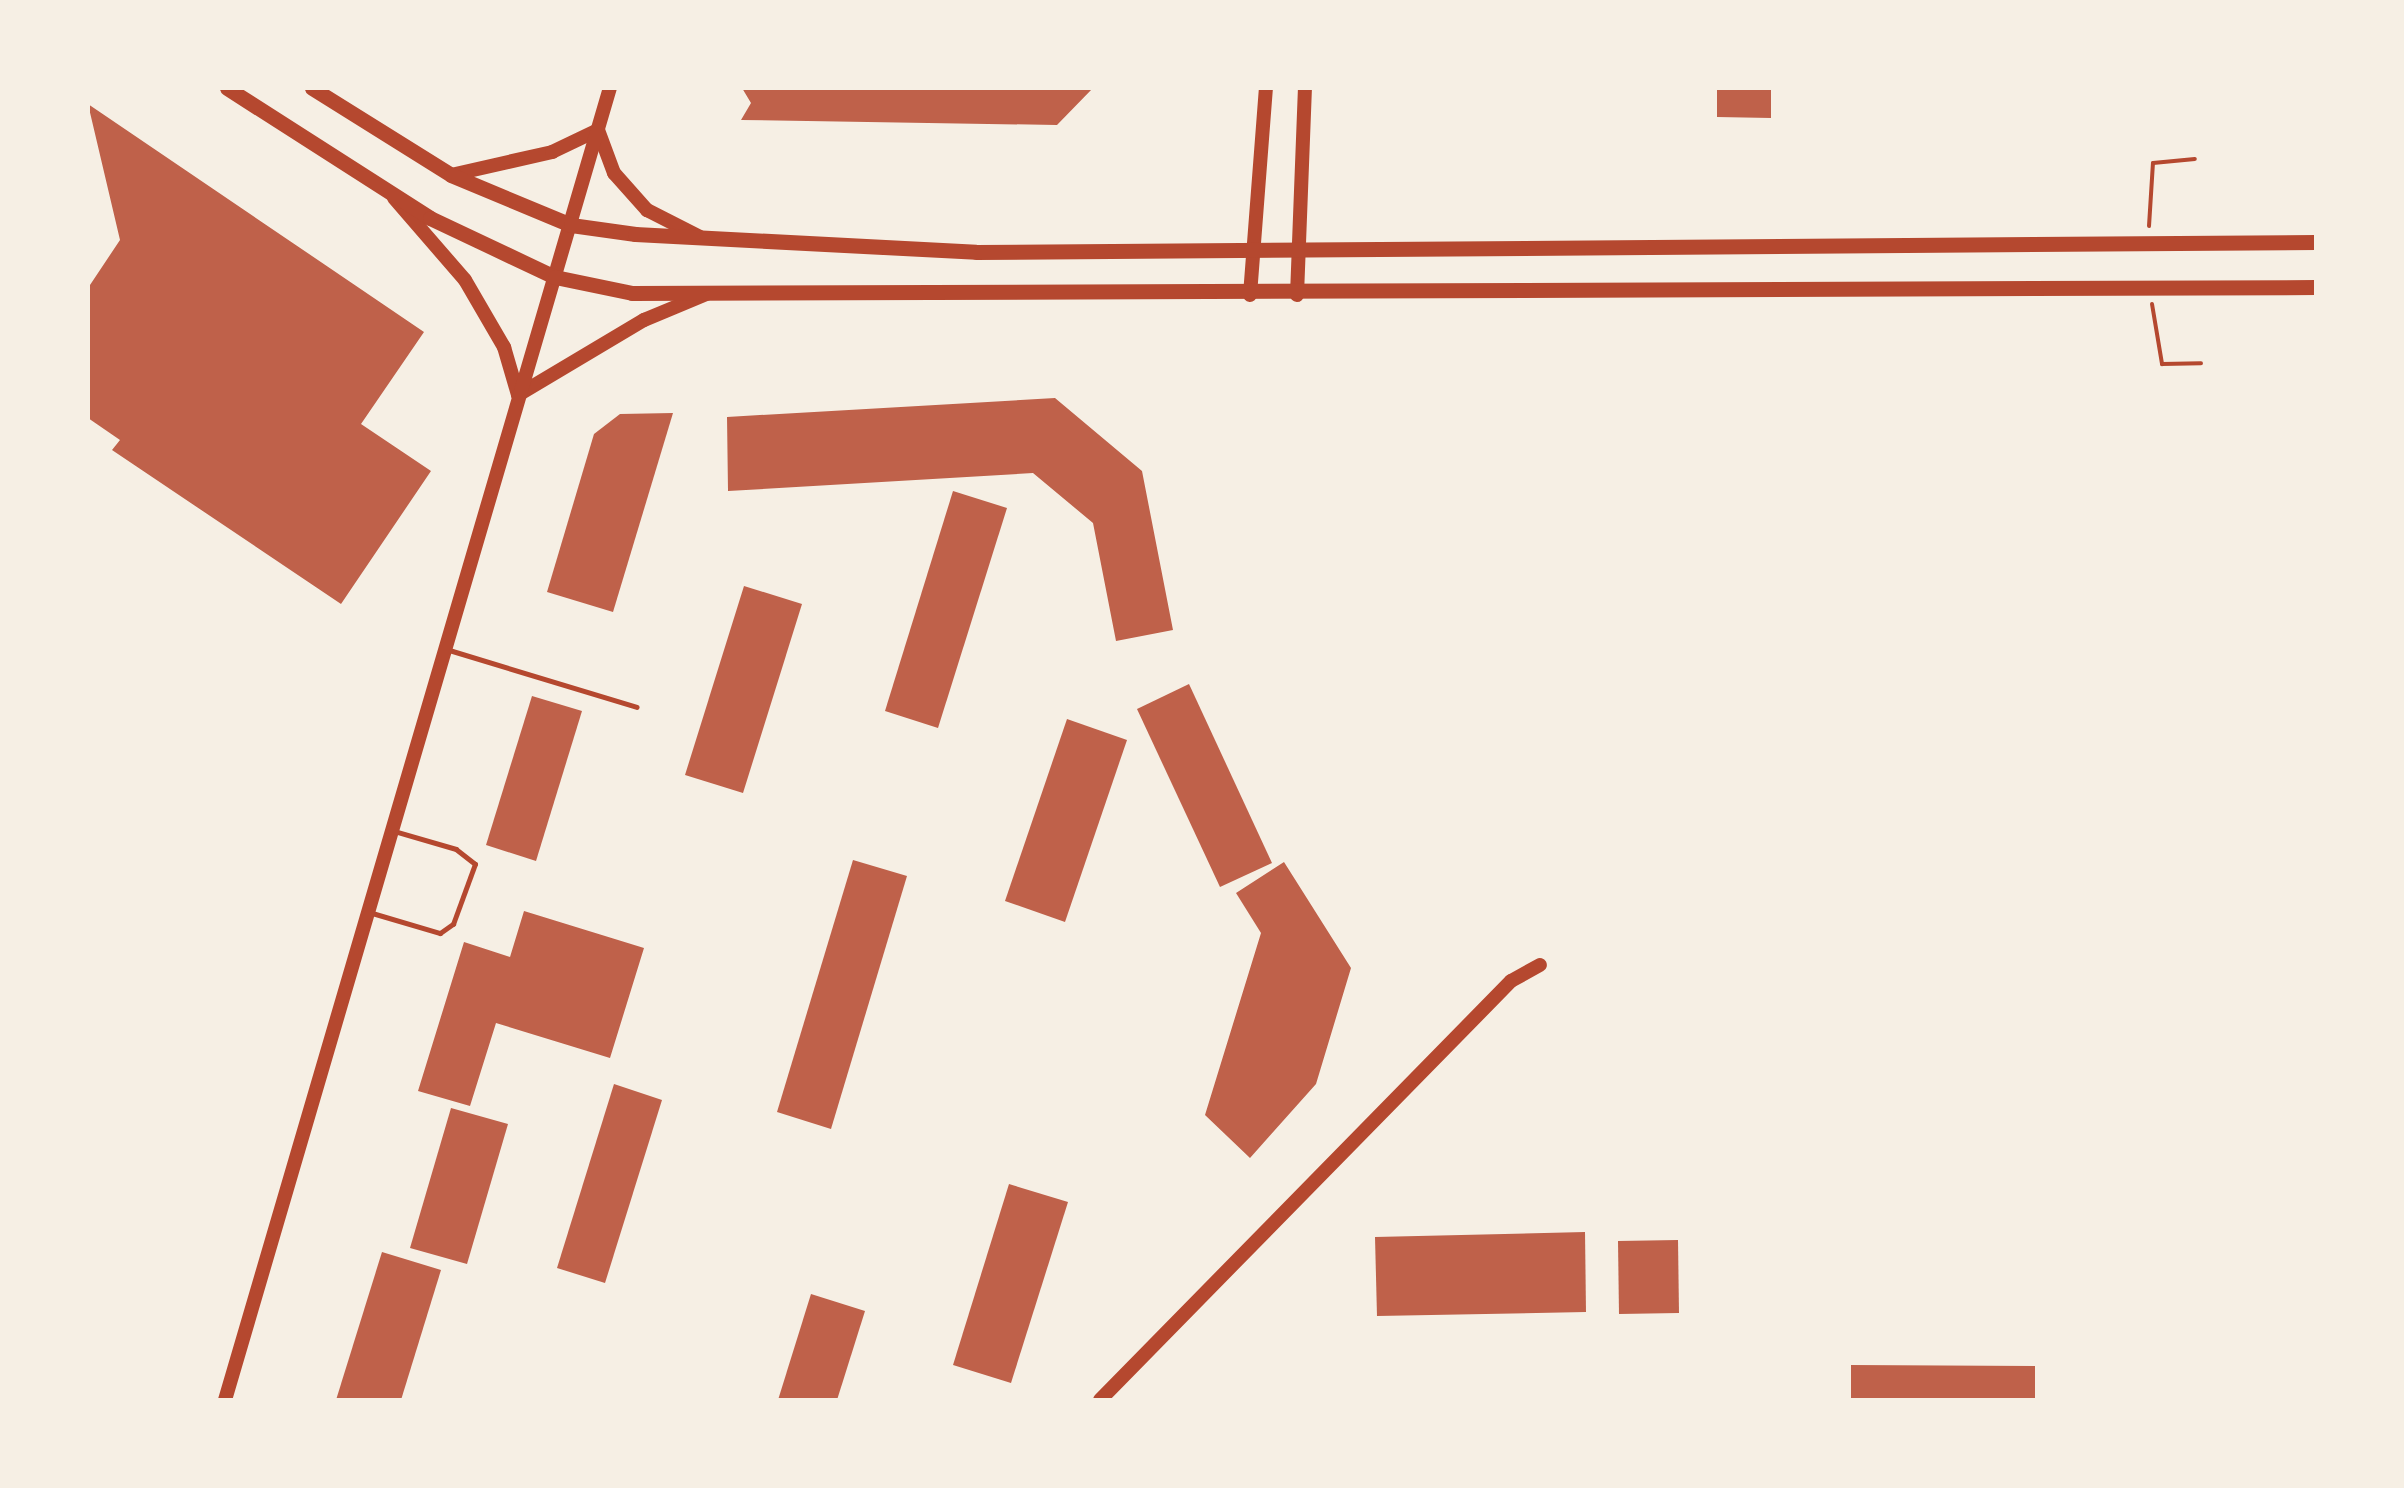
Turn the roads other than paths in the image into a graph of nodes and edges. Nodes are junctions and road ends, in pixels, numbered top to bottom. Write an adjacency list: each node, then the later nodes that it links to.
1 (227, 88): 8 (main road)
2 (312, 88): 7 (main road)
3 (610, 88): 6 (main road)
4 (1266, 88): 13 (main road)
5 (1304, 88): 12 (main road)
6 (598, 130): 7 (main road); 9 (main road); 10 (main road)
7 (451, 175): 9 (main road)
8 (387, 190): 14 (main road); 19 (main road)
9 (571, 225): 10 (main road); 14 (main road)
10 (701, 237): 13 (main road)
11 (2316, 242): 12 (main road)
12 (1297, 250): 13 (main road); 17 (main road)
13 (1250, 251): 18 (main road)
14 (554, 277): 16 (main road); 19 (main road)
15 (2316, 288): 17 (main road)
16 (710, 293): 18 (main road); 19 (main road)
17 (1297, 294): 18 (main road)
18 (1250, 295)
19 (518, 396): 20 (main road)
20 (441, 648): 21 (lane); 22 (main road)
21 (636, 708)
22 (388, 829): 23 (main road); 23 (lane)
23 (365, 911): 25 (main road)
24 (1540, 965): 26 (main road)
25 (225, 1400)
26 (1100, 1400)

